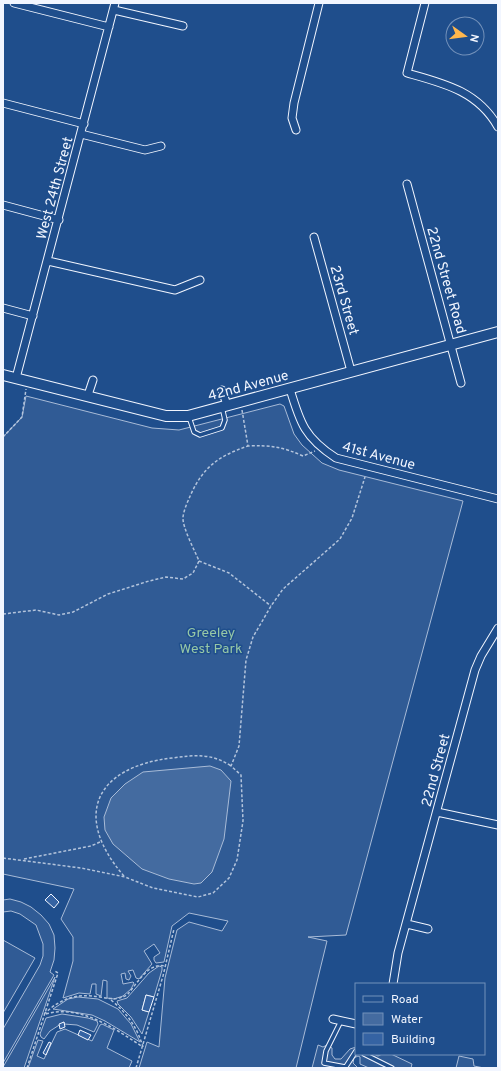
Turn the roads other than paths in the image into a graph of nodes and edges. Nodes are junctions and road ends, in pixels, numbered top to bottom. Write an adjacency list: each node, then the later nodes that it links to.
1 (14, 3): 6 (street)
2 (319, 3): 10 (street)
3 (425, 3): 9 (street)
4 (114, 6): 5 (street); 6 (street, West 24th Street)
5 (183, 26)
6 (109, 27): 8 (street, West 24th Street)
7 (3, 103): 8 (street)
8 (84, 124): 11 (street, West 24th Street)
9 (498, 127)
10 (296, 130)
11 (81, 134): 12 (street); 15 (street, West 24th Street)
12 (161, 146)
13 (407, 184): 22 (street, 22nd Street Road)
14 (3, 205): 15 (street)
15 (59, 220): 17 (street, West 24th Street)
16 (314, 237): 23 (street, 23rd Street)
17 (48, 261): 18 (street); 20 (street, West 24th Street)
18 (200, 280)
19 (3, 308): 20 (street)
20 (33, 316): 25 (street, West 24th Street)
21 (498, 332): 22 (street, 42nd Avenue)
22 (452, 344): 23 (street, 42nd Avenue); 27 (street, 22nd Street Road)
23 (351, 370): 28 (street, 42nd Avenue)
24 (3, 375): 25 (street, 42nd Avenue)
25 (16, 378): 30 (street, 42nd Avenue)
26 (93, 380): 30 (street)
27 (461, 383)
28 (290, 389): 31 (street, 42nd Avenue); 33 (street, 41st Avenue)
29 (222, 390): 31 (street)
30 (88, 395): 32 (street, 42nd Avenue)
31 (224, 405): 32 (street, 42nd Avenue); 32 (lane)
32 (188, 416)
33 (498, 499)
34 (498, 628): 35 (street, 22nd Street)
35 (437, 812): 36 (street); 37 (street, 22nd Street)
36 (498, 825)
37 (407, 924): 38 (street); 39 (street, 22nd Street)
38 (428, 929)
39 (393, 983)
40 (333, 1019): 41 (street)
41 (341, 1021): 42 (street); 45 (lane)
42 (355, 1024)
43 (355, 1053): 45 (lane)
44 (366, 1055): 46 (lane)
45 (345, 1068)
46 (392, 1068)

